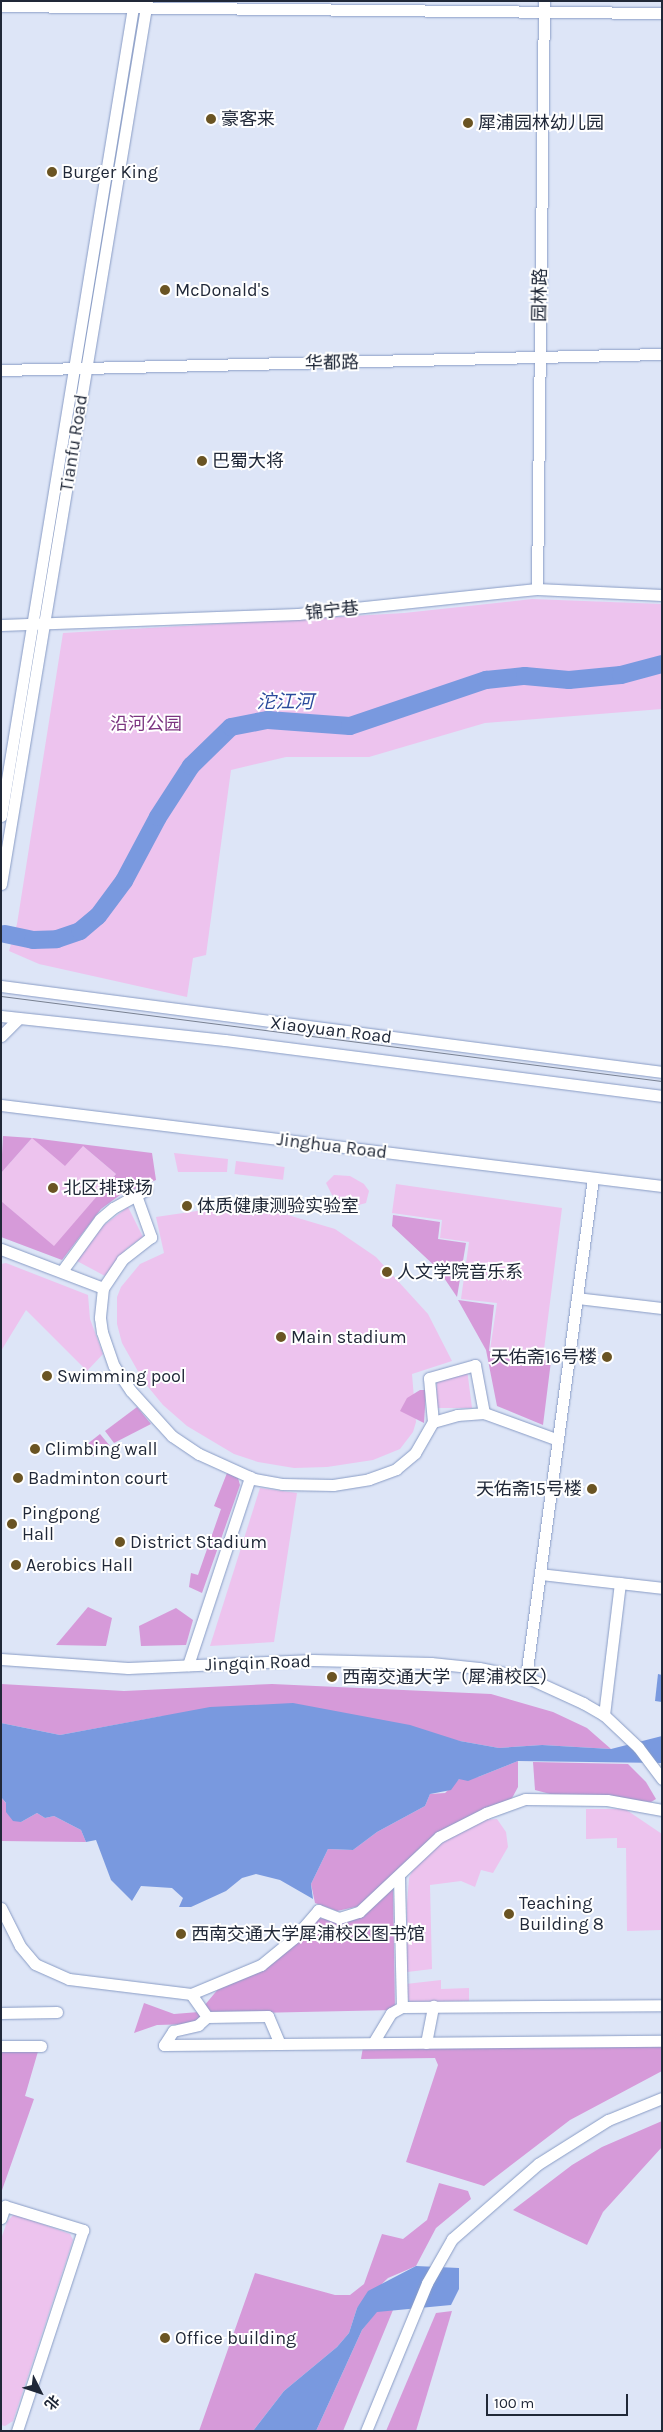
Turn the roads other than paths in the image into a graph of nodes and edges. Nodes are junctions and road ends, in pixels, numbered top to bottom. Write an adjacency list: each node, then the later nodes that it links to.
1 (134, 4): 2 (street); 3 (street); 8 (street, Tianfu Road)
2 (146, 4): 4 (street); 9 (street, Tianfu Road)
3 (1, 6)
4 (544, 7): 5 (street); 7 (street, 园林路)
5 (662, 13)
6 (662, 354): 7 (street, 华都路)
7 (539, 358): 9 (street, 华都路); 11 (street, 园林路)
8 (73, 368): 9 (street, 华都路); 10 (street, 华都路); 13 (street, Tianfu Road)
9 (86, 369): 13 (street, Tianfu Road)
10 (1, 370)
11 (537, 589): 12 (street, 锦宁巷); 13 (street, 锦宁巷)
12 (662, 594)
13 (38, 623): 14 (street, 锦宁巷); 15 (street, Tianfu Road); 16 (street, Tianfu Road)
14 (1, 625)
15 (1, 816)
16 (1, 884)
17 (1, 986): 21 (street, Xiaoyuan Road)
18 (1, 1016): 19 (street, Xiaoyuan Road)
19 (19, 1018): 20 (street); 22 (street, Xiaoyuan Road)
20 (1, 1036)
21 (662, 1072)
22 (662, 1096)
23 (1, 1105): 24 (street, Jinghua Road)
24 (593, 1178): 25 (street, Jinghua Road); 29 (street)
25 (662, 1186)
26 (1, 1249): 27 (street)
27 (62, 1271): 28 (street); 28 (street)
28 (103, 1288): 34 (street)
29 (577, 1298): 30 (street); 33 (street)
30 (662, 1308)
31 (484, 1413): 32 (street); 32 (street); 33 (street)
32 (433, 1422): 34 (street)
33 (558, 1440): 35 (street)
34 (250, 1477): 39 (street)
35 (540, 1574): 36 (street); 40 (street)
36 (620, 1583): 37 (street); 41 (street)
37 (662, 1588)
38 (1, 1659): 39 (street, Jingqin Road)
39 (188, 1665): 40 (street, Jingqin Road)
40 (526, 1677): 41 (street, Jingqin Road)
41 (604, 1715): 42 (street, Jingqin Road)
42 (662, 1779)
43 (662, 1810): 44 (street)
44 (400, 1877): 46 (street); 48 (street)
45 (1, 1908): 46 (street)
46 (191, 1994): 52 (street)
47 (662, 2005): 49 (street)
48 (402, 2006): 49 (street); 56 (street)
49 (433, 2006): 54 (street)
50 (1, 2012): 51 (street)
51 (57, 2012)
52 (207, 2017): 55 (street); 55 (street)
53 (662, 2041): 54 (street)
54 (426, 2043): 56 (street)
55 (280, 2044): 56 (street)
56 (374, 2044)
57 (1, 2046): 58 (street)
58 (41, 2046)
59 (662, 2098): 62 (street)
60 (1, 2218): 61 (street)
61 (17, 2431)
62 (366, 2431)

